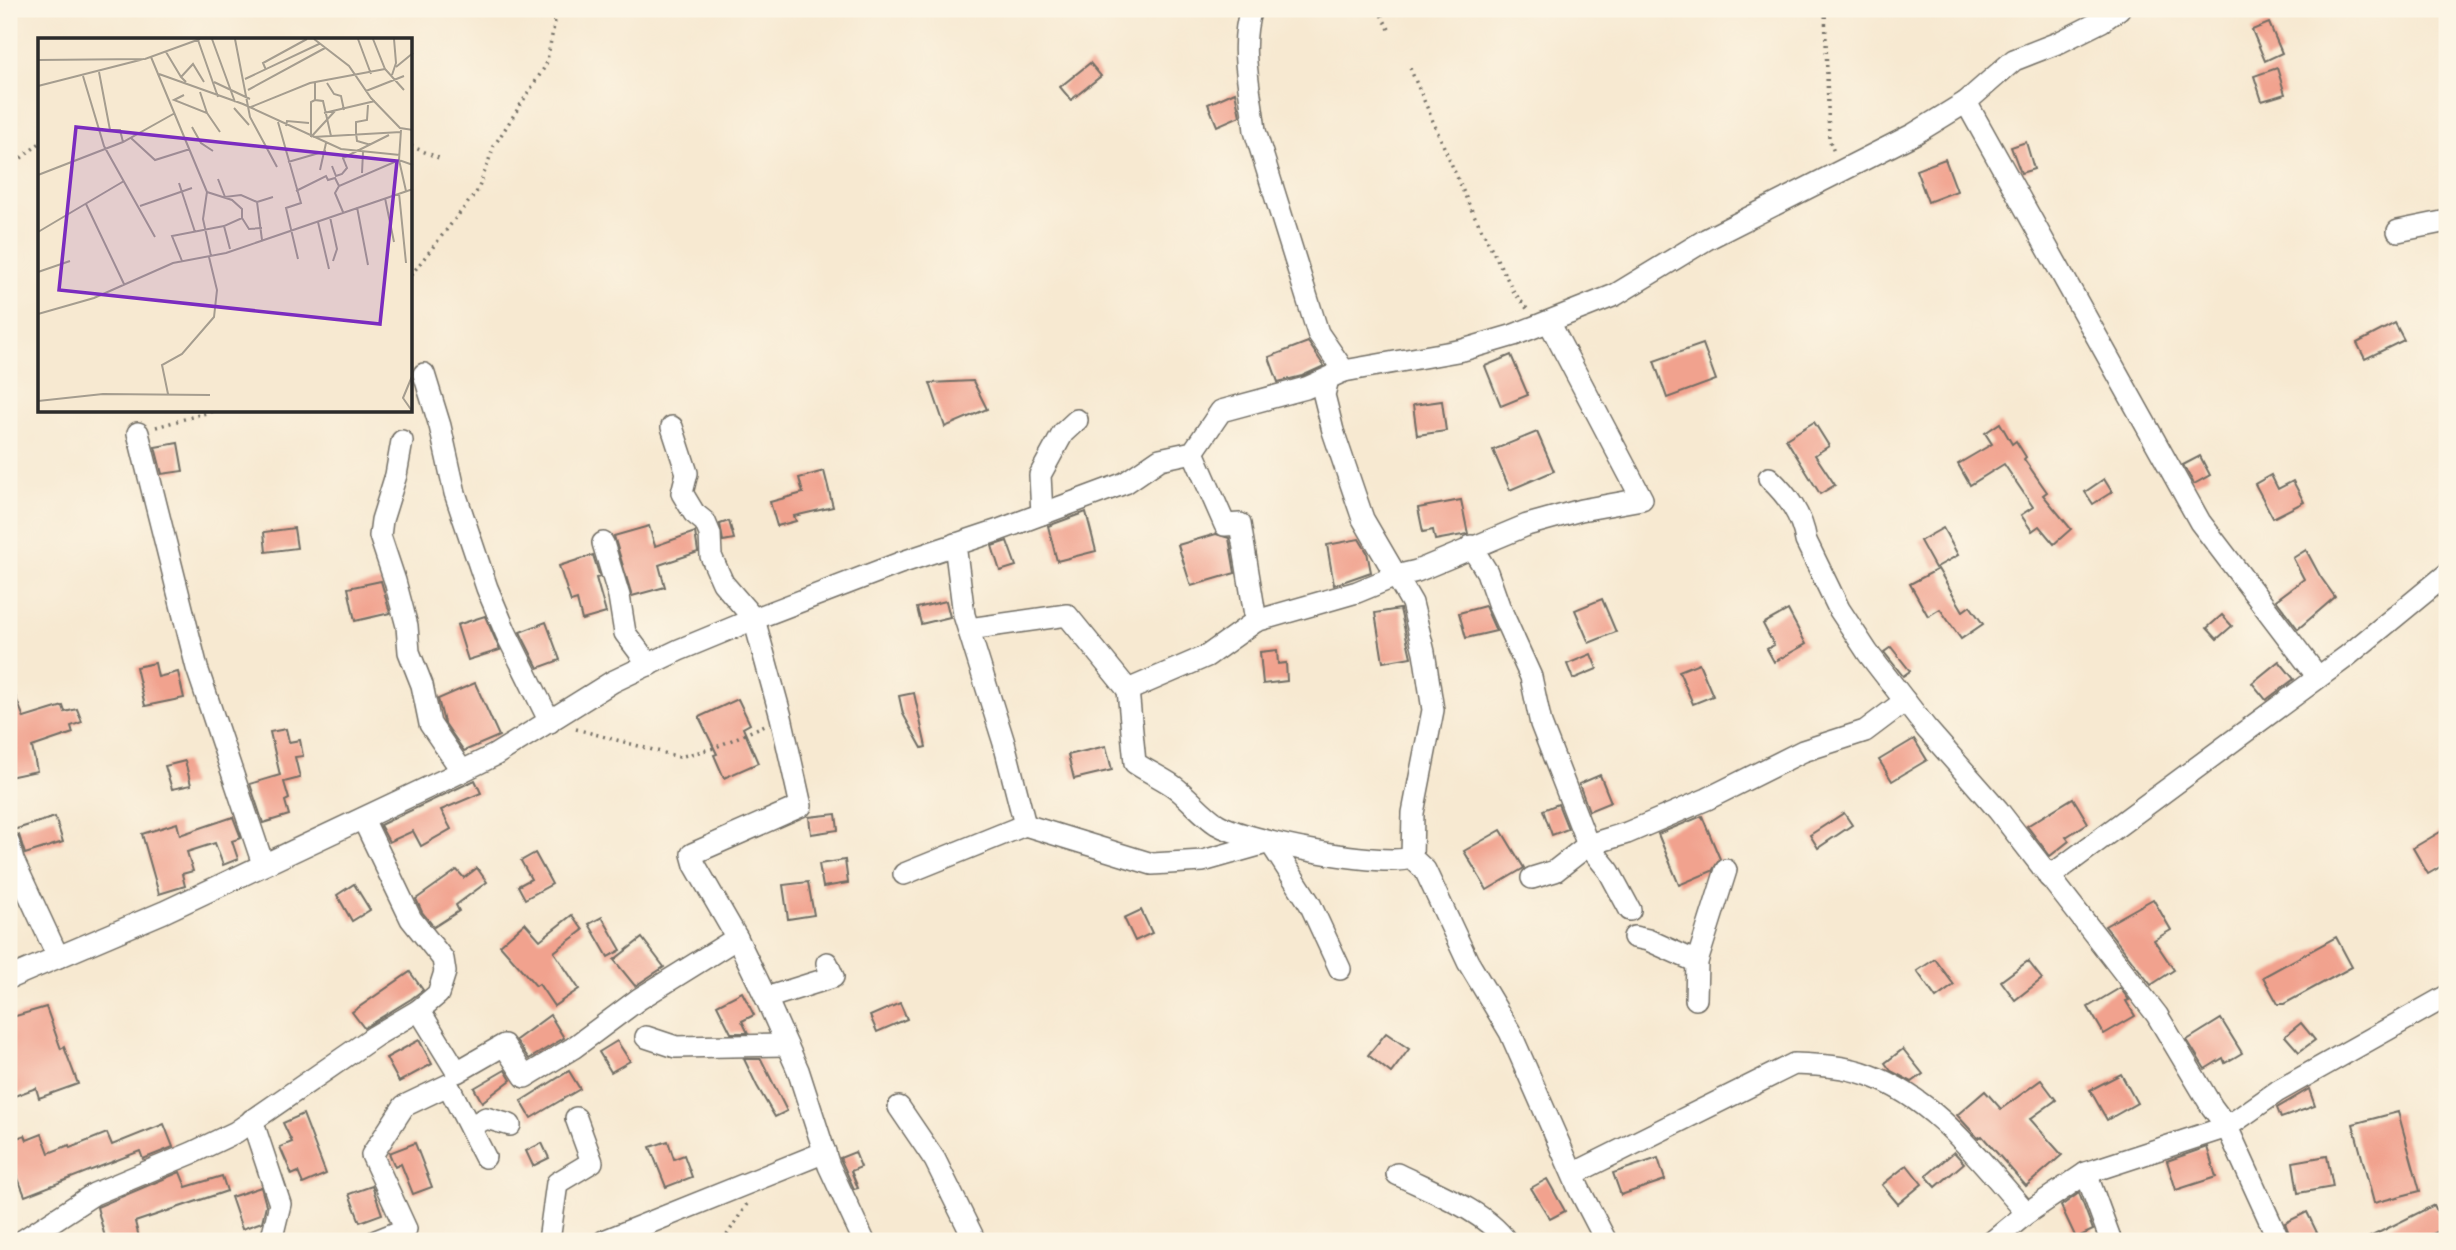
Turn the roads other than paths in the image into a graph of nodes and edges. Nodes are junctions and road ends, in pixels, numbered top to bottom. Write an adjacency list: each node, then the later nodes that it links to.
1 (1251, 9): 8 (street)
2 (2119, 9): 3 (street)
3 (1966, 102): 6 (street); 25 (street)
4 (2447, 221): 5 (street)
5 (2398, 231)
6 (1544, 324): 8 (street); 18 (street)
7 (424, 374): 28 (street)
8 (1336, 375): 13 (street); 20 (street)
9 (1077, 420): 15 (street)
10 (672, 428): 21 (street)
11 (138, 433): 36 (street)
12 (402, 441): 29 (street)
13 (1193, 452): 15 (street); 22 (street)
14 (1769, 478): 27 (street)
15 (1042, 514): 17 (street)
16 (603, 543): 24 (street)
17 (955, 544): 21 (street); 23 (street)
18 (1471, 546): 20 (street); 34 (street)
19 (2447, 574): 25 (street)
20 (1396, 576): 22 (street); 35 (street)
21 (754, 619): 24 (street); 43 (street)
22 (1256, 621): 26 (street)
23 (970, 629): 26 (street); 31 (street)
24 (649, 665): 28 (street)
25 (2318, 677): 39 (street)
26 (1128, 690): 32 (street)
27 (1905, 701): 34 (street); 39 (street)
28 (550, 722): 29 (street)
29 (462, 771): 30 (street)
30 (363, 819): 36 (street); 52 (street)
31 (1025, 825): 32 (street); 38 (street)
32 (1269, 842): 35 (street); 47 (street)
33 (9, 844): 44 (street)
34 (1588, 845): 40 (street); 41 (street)
35 (1412, 858): 66 (street)
36 (263, 864): 44 (street)
37 (1727, 870): 45 (street)
38 (904, 874)
39 (2049, 877): 61 (street)
40 (1532, 878)
41 (1630, 911)
42 (1634, 937): 45 (street)
43 (737, 938): 50 (street); 55 (street)
44 (58, 957): 48 (street)
45 (1697, 962): 51 (street)
46 (827, 963): 50 (street)
47 (1340, 969)
48 (9, 978)
49 (2447, 996): 61 (street)
50 (766, 998): 54 (street)
51 (1696, 999)
52 (419, 1010): 55 (street); 58 (street)
53 (646, 1037): 54 (street)
54 (786, 1045): 62 (street)
55 (452, 1079): 60 (street); 70 (street)
56 (899, 1107): 74 (street)
57 (576, 1118): 71 (street)
58 (252, 1120): 68 (street); 69 (street)
59 (510, 1125): 60 (street)
60 (470, 1127): 63 (street)
61 (2227, 1127): 64 (street); 79 (street)
62 (825, 1152): 72 (street); 73 (street)
63 (485, 1157)
64 (2086, 1173): 67 (street); 78 (street)
65 (1397, 1174): 75 (street)
66 (1573, 1174): 67 (street); 76 (street)
67 (2027, 1213): 77 (street)
68 (22, 1241)
69 (271, 1241)
70 (376, 1241)
71 (549, 1241)
72 (604, 1241)
73 (864, 1241)
74 (975, 1241)
75 (1506, 1241)
76 (1606, 1241)
77 (1993, 1241)
78 (2111, 1241)
79 (2279, 1241)

